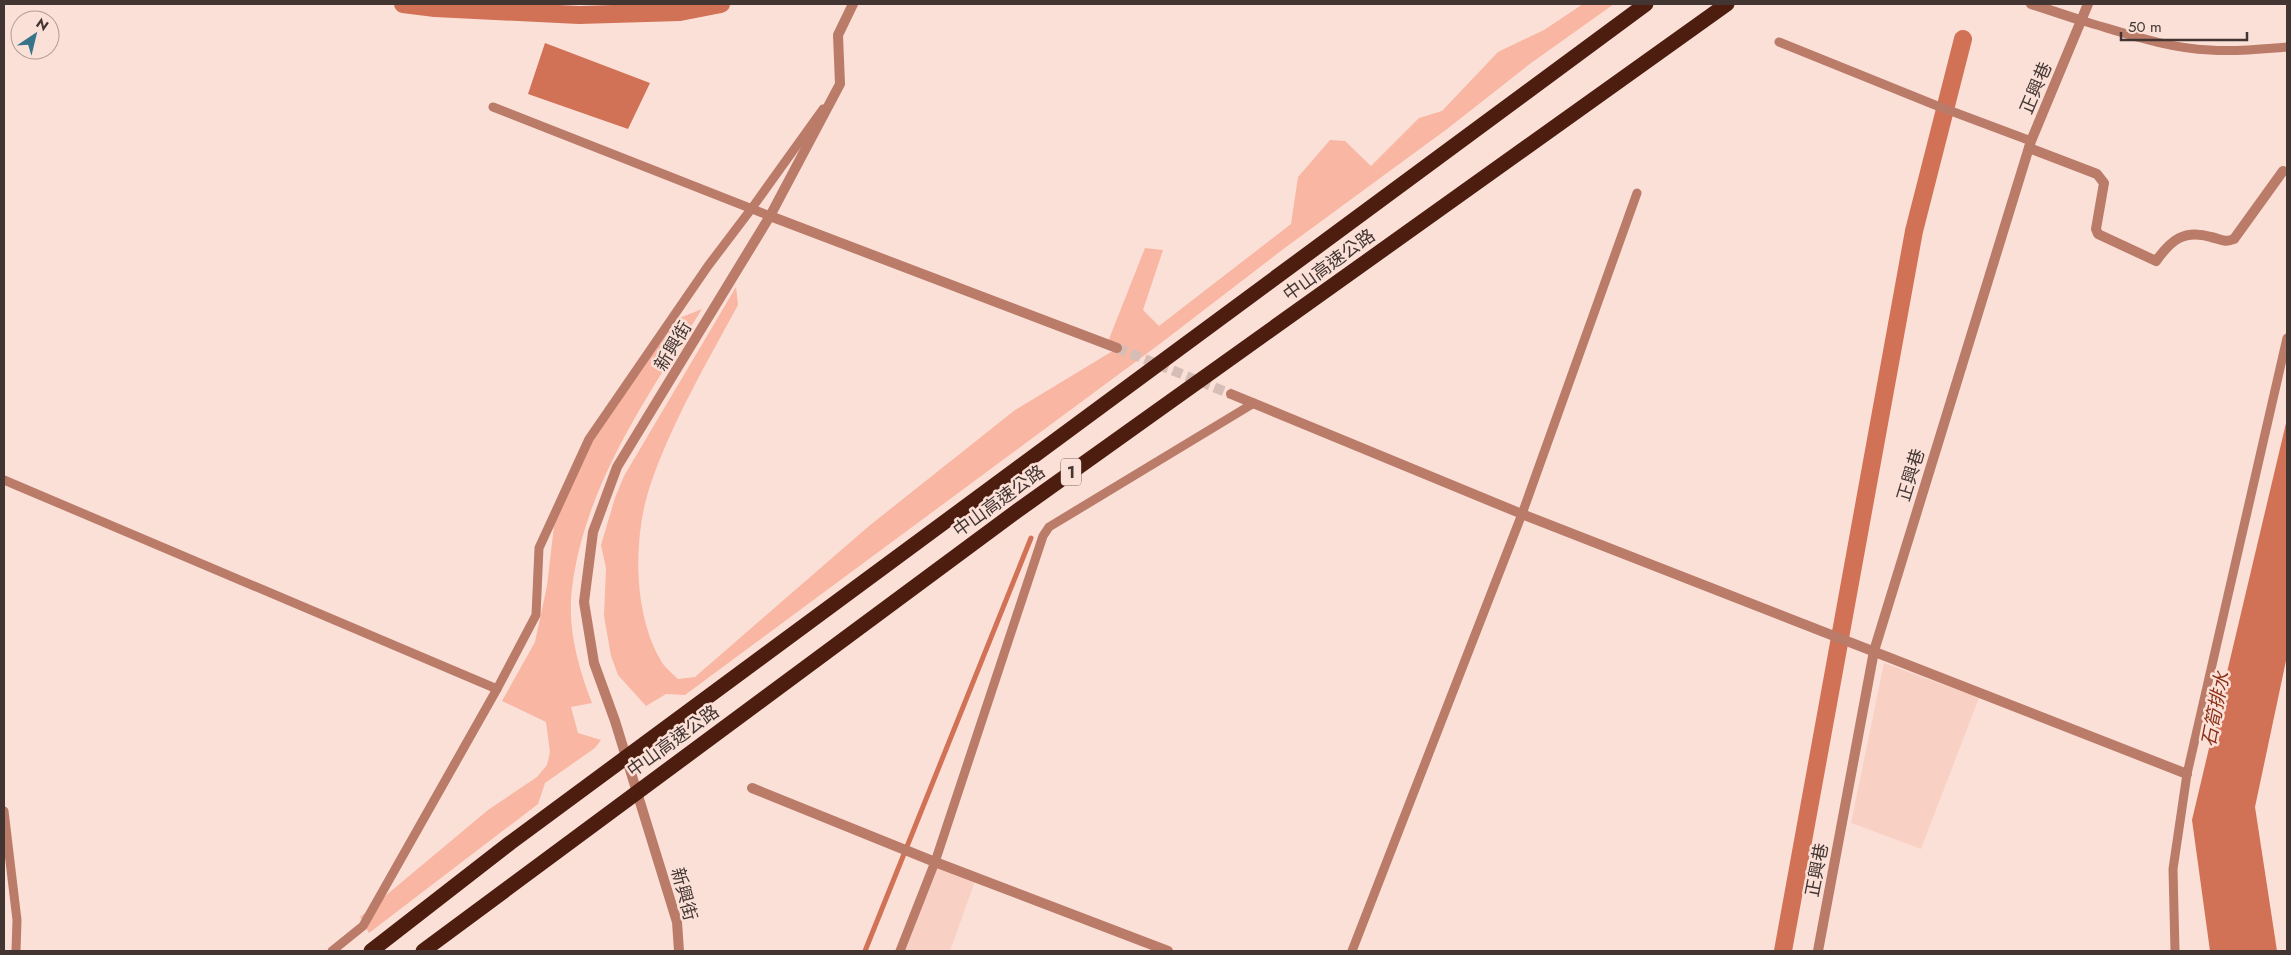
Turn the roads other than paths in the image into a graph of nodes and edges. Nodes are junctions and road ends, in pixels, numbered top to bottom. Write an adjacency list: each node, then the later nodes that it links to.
1 (853, 4): 9 (street)
2 (1646, 4): 30 (highway, 中山高速公路 / 1)
3 (1727, 4): 31 (highway, 中山高速公路 / 1)
4 (2032, 4): 6 (street)
5 (2088, 4): 6 (street, 正興巷)
6 (2083, 21): 8 (lane); 11 (street, 正興巷)
7 (1779, 42): 11 (lane)
8 (2287, 47)
9 (840, 84): 14 (lane); 15 (street, 新興街)
10 (493, 107): 14 (lane)
11 (2030, 144): 12 (street); 22 (street, 正興巷)
12 (2282, 171)
13 (1637, 194): 21 (lane)
14 (752, 208): 15 (lane); 23 (lane)
15 (770, 216): 17 (street); 32 (street, 新興街)
16 (2287, 338): 24 (lane)
17 (1117, 348)
18 (1231, 394): 19 (street)
19 (1254, 403): 21 (street); 27 (lane)
20 (4, 480): 23 (lane)
21 (1522, 514): 22 (street); 35 (lane)
22 (1874, 651): 24 (street); 36 (street, 正興巷)
23 (497, 689): 29 (lane)
24 (2187, 774): 37 (lane)
25 (752, 788): 27 (street)
26 (4, 811): 28 (lane)
27 (935, 862): 33 (lane); 34 (street)
28 (16, 951)
29 (332, 951)
30 (371, 951)
31 (423, 951)
32 (679, 951)
33 (900, 951)
34 (1168, 951)
35 (1352, 951)
36 (1818, 951)
37 (2175, 951)

